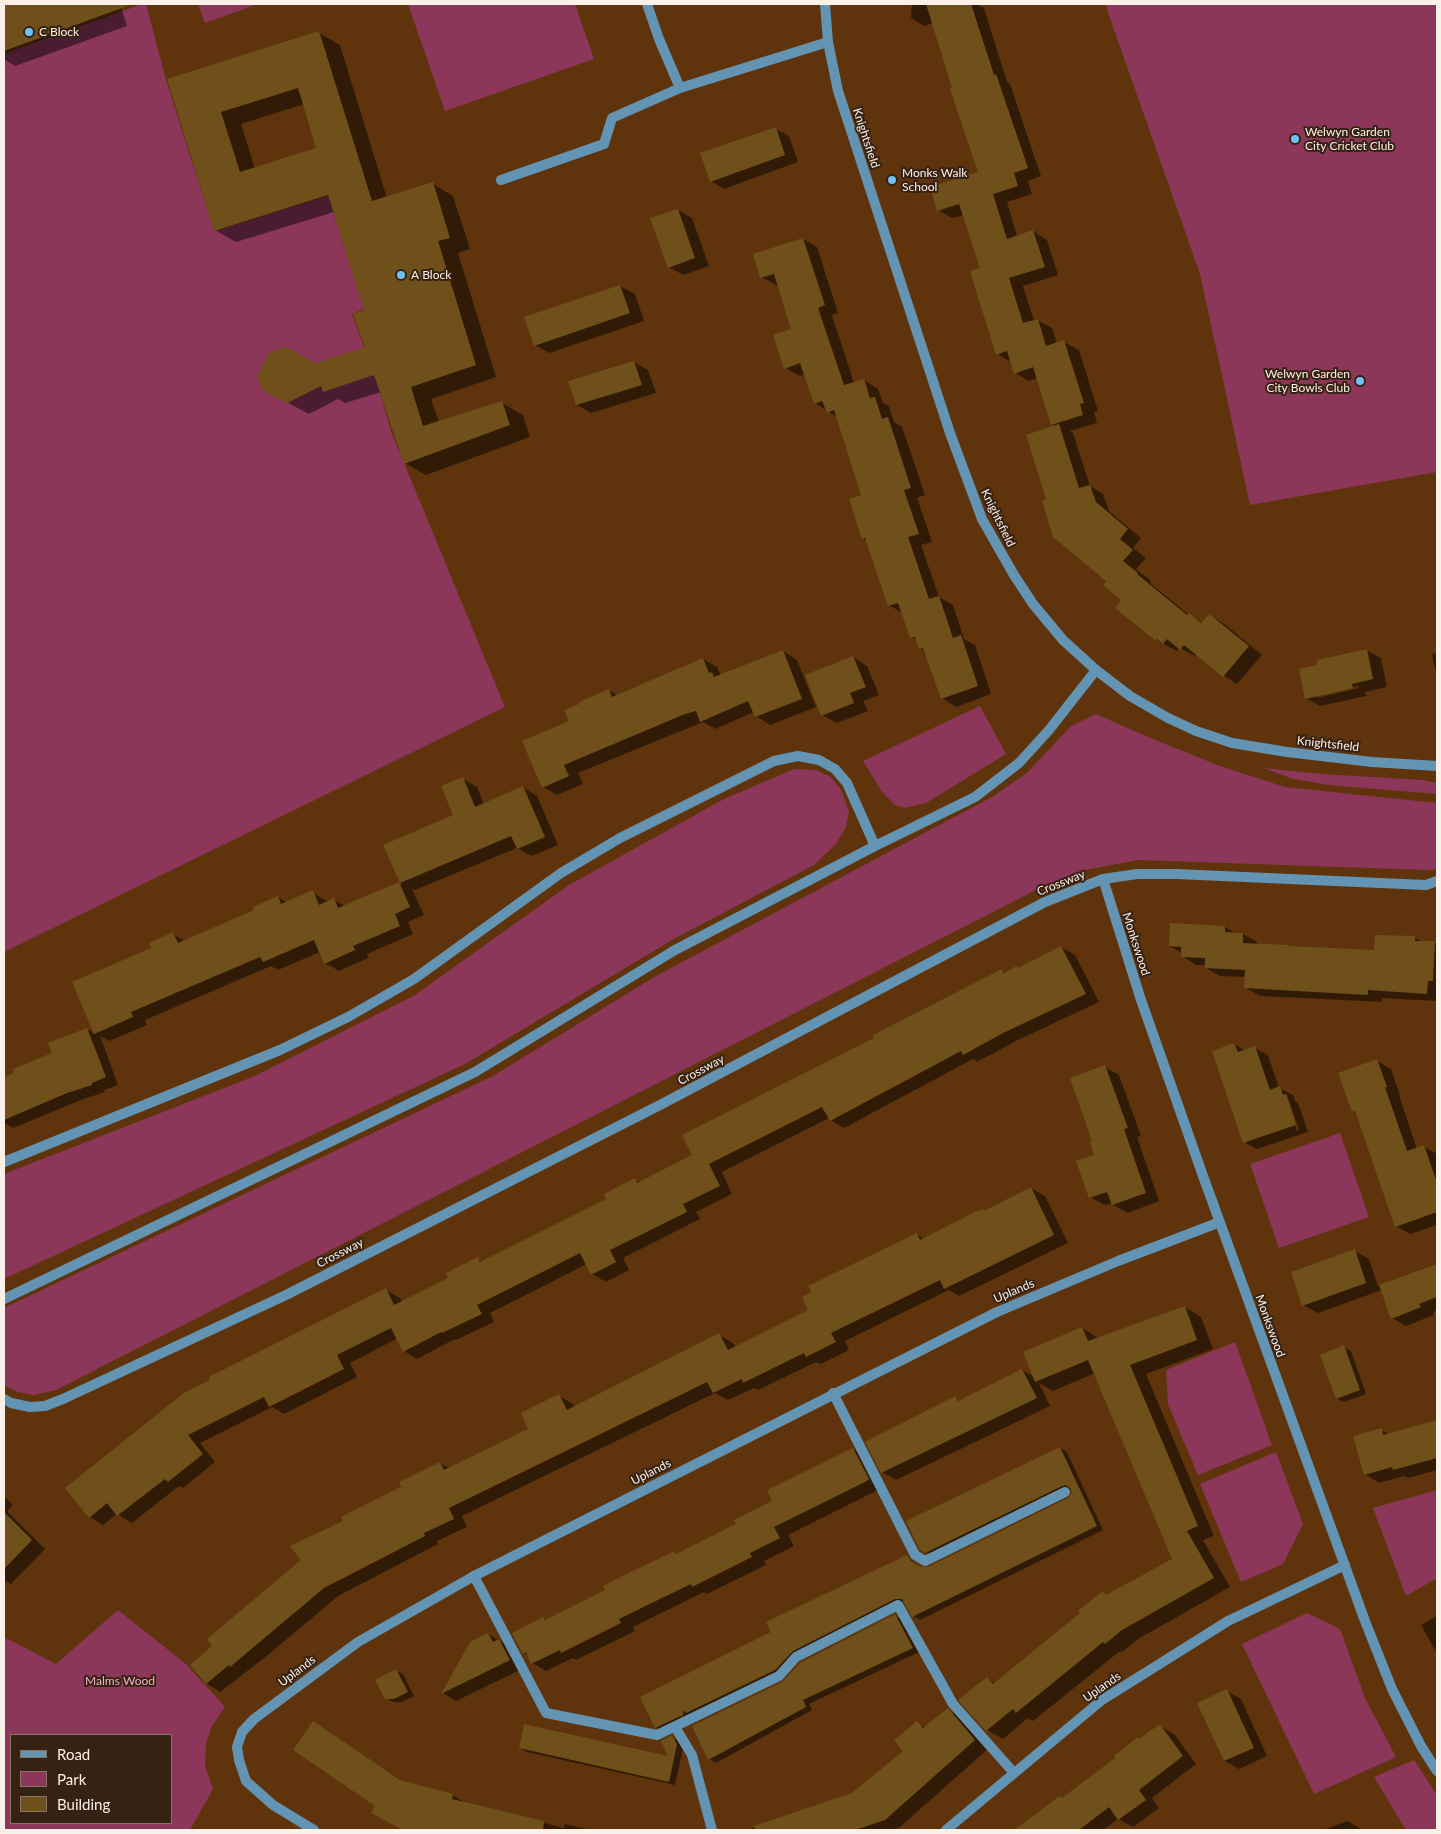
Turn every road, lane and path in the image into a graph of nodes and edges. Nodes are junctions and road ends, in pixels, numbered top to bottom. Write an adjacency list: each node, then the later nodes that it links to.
1 (647, 4): 4 (street)
2 (825, 4): 3 (street, Knightsfield)
3 (828, 42): 4 (street); 6 (street, Knightsfield)
4 (680, 88): 5 (street)
5 (501, 180)
6 (1096, 670): 7 (street, Knightsfield); 8 (street)
7 (1437, 766)
8 (876, 846): 11 (street); 13 (street)
9 (1103, 879): 10 (street, Crossway); 12 (street, Monkswood); 15 (street, Crossway)
10 (1437, 881)
11 (4, 1162)
12 (1220, 1222): 14 (street, Uplands); 17 (street, Monkswood)
13 (4, 1298)
14 (833, 1393): 16 (street); 18 (street, Uplands)
15 (4, 1399)
16 (1065, 1492)
17 (1345, 1565): 20 (street, Monkswood); 21 (street, Uplands)
18 (474, 1576): 19 (street); 22 (street, Uplands)
19 (675, 1727): 21 (street); 23 (street)
20 (1437, 1771)
21 (1014, 1774): 24 (street, Uplands)
22 (314, 1830)
23 (712, 1830)
24 (946, 1830)

